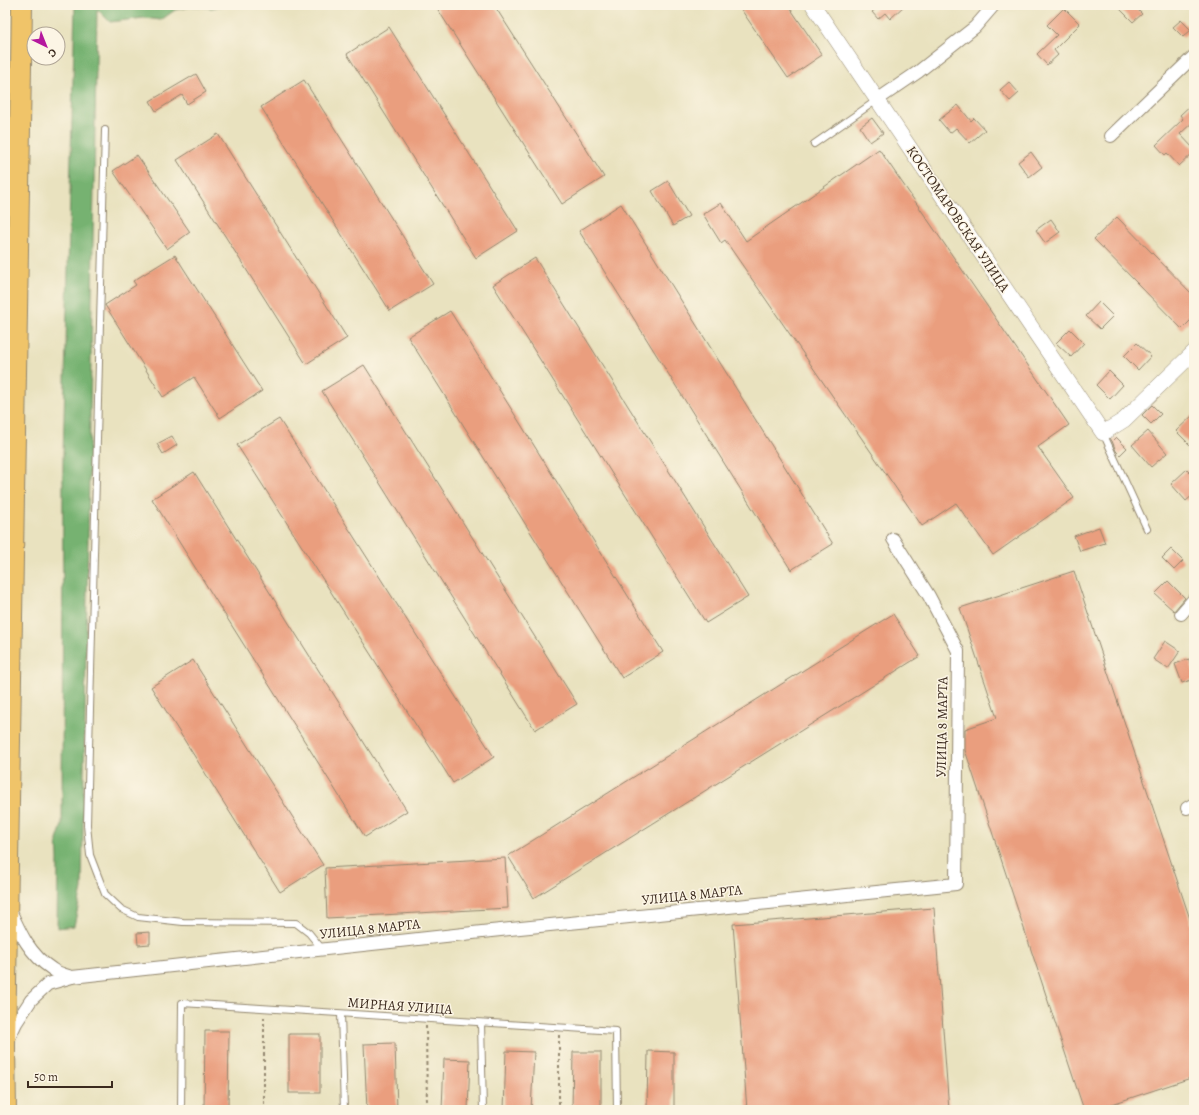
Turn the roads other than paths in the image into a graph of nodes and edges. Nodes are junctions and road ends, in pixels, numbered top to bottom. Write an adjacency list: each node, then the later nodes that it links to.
1 (22, 5): 15 (highway)
2 (813, 5): 5 (street, КОСТОМАРОВСКАЯ УЛИЦА)
3 (994, 5): 5 (street)
4 (1194, 56): 7 (street)
5 (877, 100): 8 (lane); 10 (street, КОСТОМАРОВСКАЯ УЛИЦА)
6 (105, 130): 16 (lane)
7 (1111, 136)
8 (814, 144)
9 (1194, 352): 10 (street)
10 (1103, 433): 11 (lane)
11 (1147, 529)
12 (893, 539): 16 (street, УЛИЦА 8 МАРТА)
13 (1194, 599): 14 (street)
14 (1181, 614)
15 (8, 905): 17 (street, УЛИЦА 8 МАРТА); 20 (highway)
16 (322, 949): 17 (street, УЛИЦА 8 МАРТА)
17 (72, 977): 20 (street, УЛИЦА 8 МАРТА)
18 (341, 1014): 19 (lane, МИРНАЯ УЛИЦА); 22 (lane, МИРНАЯ УЛИЦА); 23 (lane)
19 (481, 1023): 24 (lane); 25 (lane, МИРНАЯ УЛИЦА)
20 (5, 1046): 21 (highway)
21 (6, 1110)
22 (181, 1110)
23 (344, 1110)
24 (483, 1110)
25 (617, 1110)

